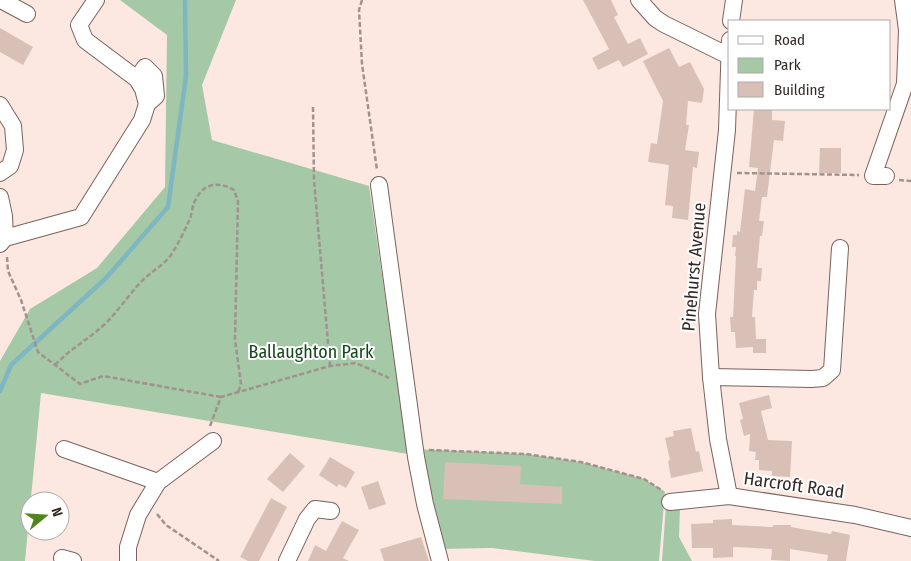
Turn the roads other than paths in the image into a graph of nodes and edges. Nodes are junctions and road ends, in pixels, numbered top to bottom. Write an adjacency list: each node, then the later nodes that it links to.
1 (1, 0): 6 (street)
2 (96, 0): 15 (street)
3 (639, 0): 8 (street)
4 (734, 0): 7 (street)
5 (903, 0): 12 (street)
6 (27, 14)
7 (731, 20)
8 (728, 56)
9 (0, 105): 11 (street)
10 (728, 110): 17 (street, Pinehurst Avenue)
11 (0, 173)
12 (873, 176)
13 (380, 185): 27 (street)
14 (0, 197): 15 (street)
15 (3, 241)
16 (840, 248): 17 (street)
17 (711, 377): 21 (street, Pinehurst Avenue)
18 (208, 444): 20 (street)
19 (64, 449): 20 (street)
20 (158, 482): 25 (street)
21 (729, 496): 22 (street, Harcroft Road); 24 (street, Harcroft Road)
22 (670, 502)
23 (319, 506): 26 (street)
24 (911, 528)
25 (128, 561)
26 (287, 561)
27 (440, 561)

